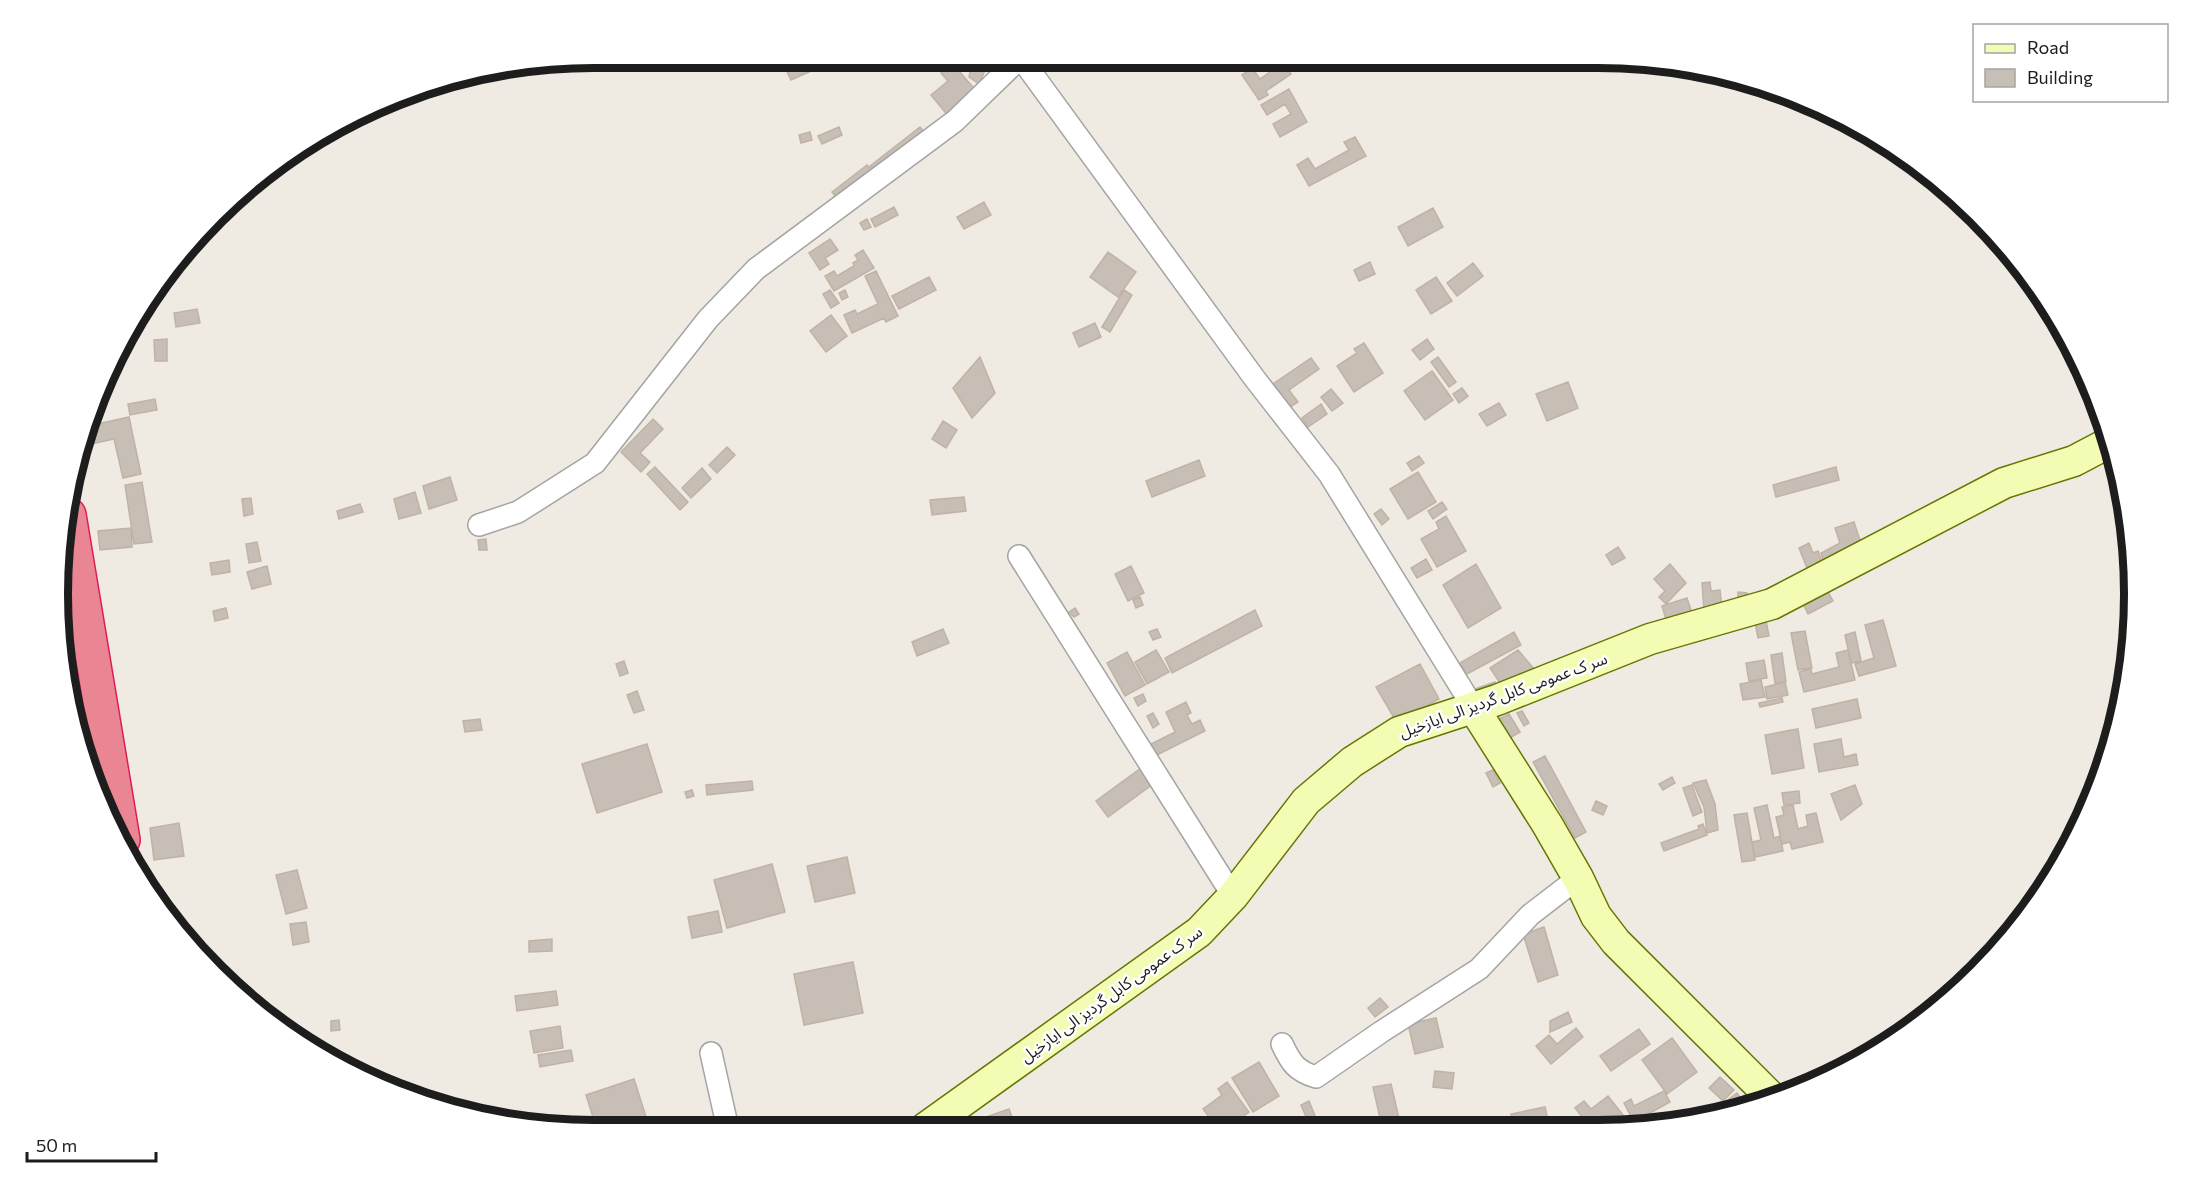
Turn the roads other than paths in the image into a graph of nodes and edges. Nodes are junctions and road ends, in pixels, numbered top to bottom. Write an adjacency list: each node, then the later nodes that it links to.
1 (1010, 68): 4 (street)
2 (1027, 68): 7 (street)
3 (2103, 446): 7 (main road, سر ک عمومی کابل گردیز الی ایازخیل)
4 (479, 525)
5 (72, 530): 8 (highway)
6 (1018, 556): 10 (street)
7 (1473, 707): 9 (main road); 10 (main road, سر ک عمومی کابل گردیز الی ایازخیل)
8 (120, 823)
9 (1578, 878): 11 (street); 13 (main road)
10 (1233, 896): 15 (main road, سر ک عمومی کابل گردیز الی ایازخیل)
11 (1282, 1044)
12 (711, 1053): 14 (street)
13 (1767, 1093)
14 (726, 1120)
15 (937, 1120)

